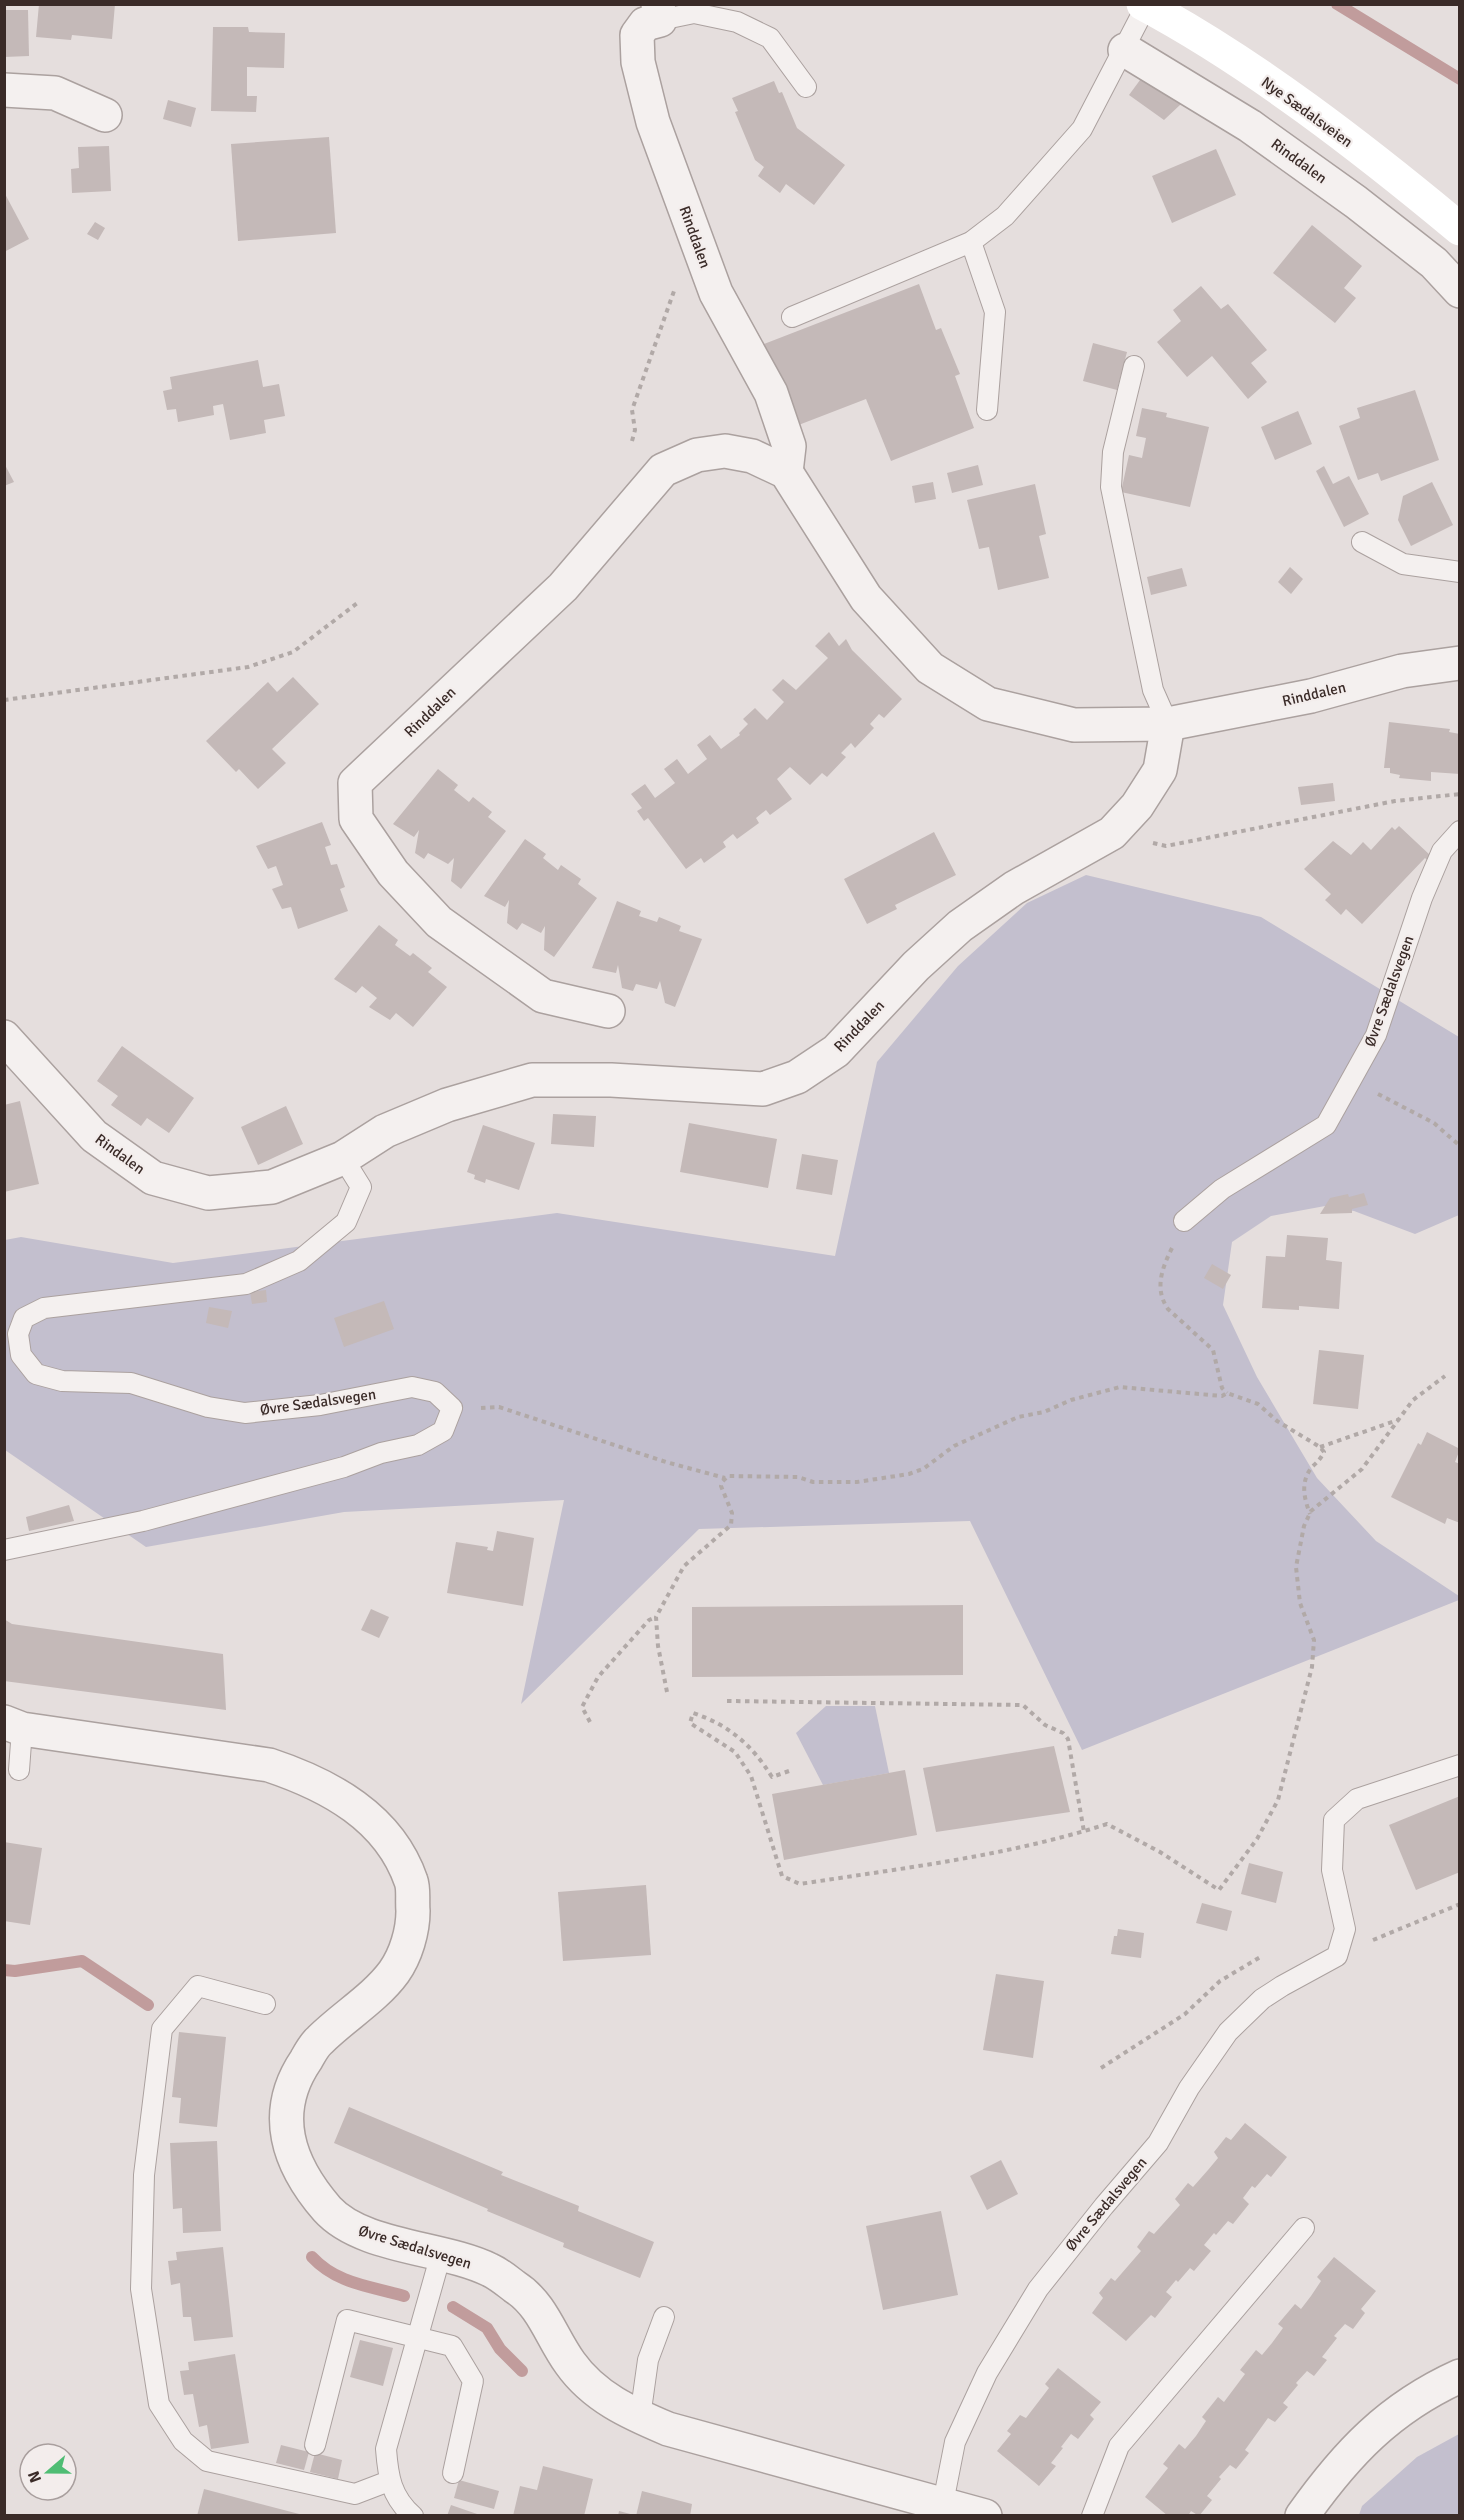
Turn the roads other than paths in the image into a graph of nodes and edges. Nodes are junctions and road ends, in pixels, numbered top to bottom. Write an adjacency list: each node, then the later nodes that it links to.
1 (1144, 5): 3 (lane, Nye Sædalsveien); 7 (main road, Nye Sædalsveien)
2 (659, 12): 4 (lane); 13 (street, Rinddalen)
3 (1125, 50): 8 (lane, Nye Sædalsveien); 9 (street, Rinddalen)
4 (806, 87)
5 (4, 90): 6 (street)
6 (105, 115)
7 (1460, 230)
8 (971, 242): 10 (lane, Nye Sædalsveien); 12 (lane)
9 (1460, 291)
10 (792, 317)
11 (1134, 366): 17 (lane)
12 (987, 410)
13 (786, 472): 17 (street, Rinddalen); 19 (street, Rinddalen)
14 (1362, 542): 15 (lane)
15 (1460, 572)
16 (1460, 663): 17 (street, Rinddalen)
17 (1168, 724): 21 (street, Rinddalen)
18 (1460, 831): 22 (lane, Øvre Sædalsvegen)
19 (608, 1011)
20 (4, 1037): 21 (street, Rindalen)
21 (343, 1158): 23 (lane, Øvre Sædalsvegen)
22 (1184, 1221)
23 (4, 1550)
24 (13, 1726): 26 (lane); 29 (street, Øvre Sædalsvegen)
25 (1460, 1766): 37 (lane, Øvre Sædalsvegen)
26 (19, 1770)
27 (266, 2004): 36 (lane)
28 (1304, 2228): 40 (lane)
29 (441, 2254): 31 (lane); 33 (street, Øvre Sædalsvegen)
30 (664, 2317): 33 (lane)
31 (418, 2336): 34 (lane); 35 (lane); 36 (lane)
32 (1460, 2376): 41 (street)
33 (640, 2417): 37 (street, Øvre Sædalsvegen)
34 (315, 2445)
35 (453, 2473)
36 (389, 2481): 38 (lane)
37 (943, 2503): 39 (street, Øvre Sædalsvegen)
38 (413, 2516)
39 (985, 2516)
40 (1092, 2516)
41 (1302, 2516)

